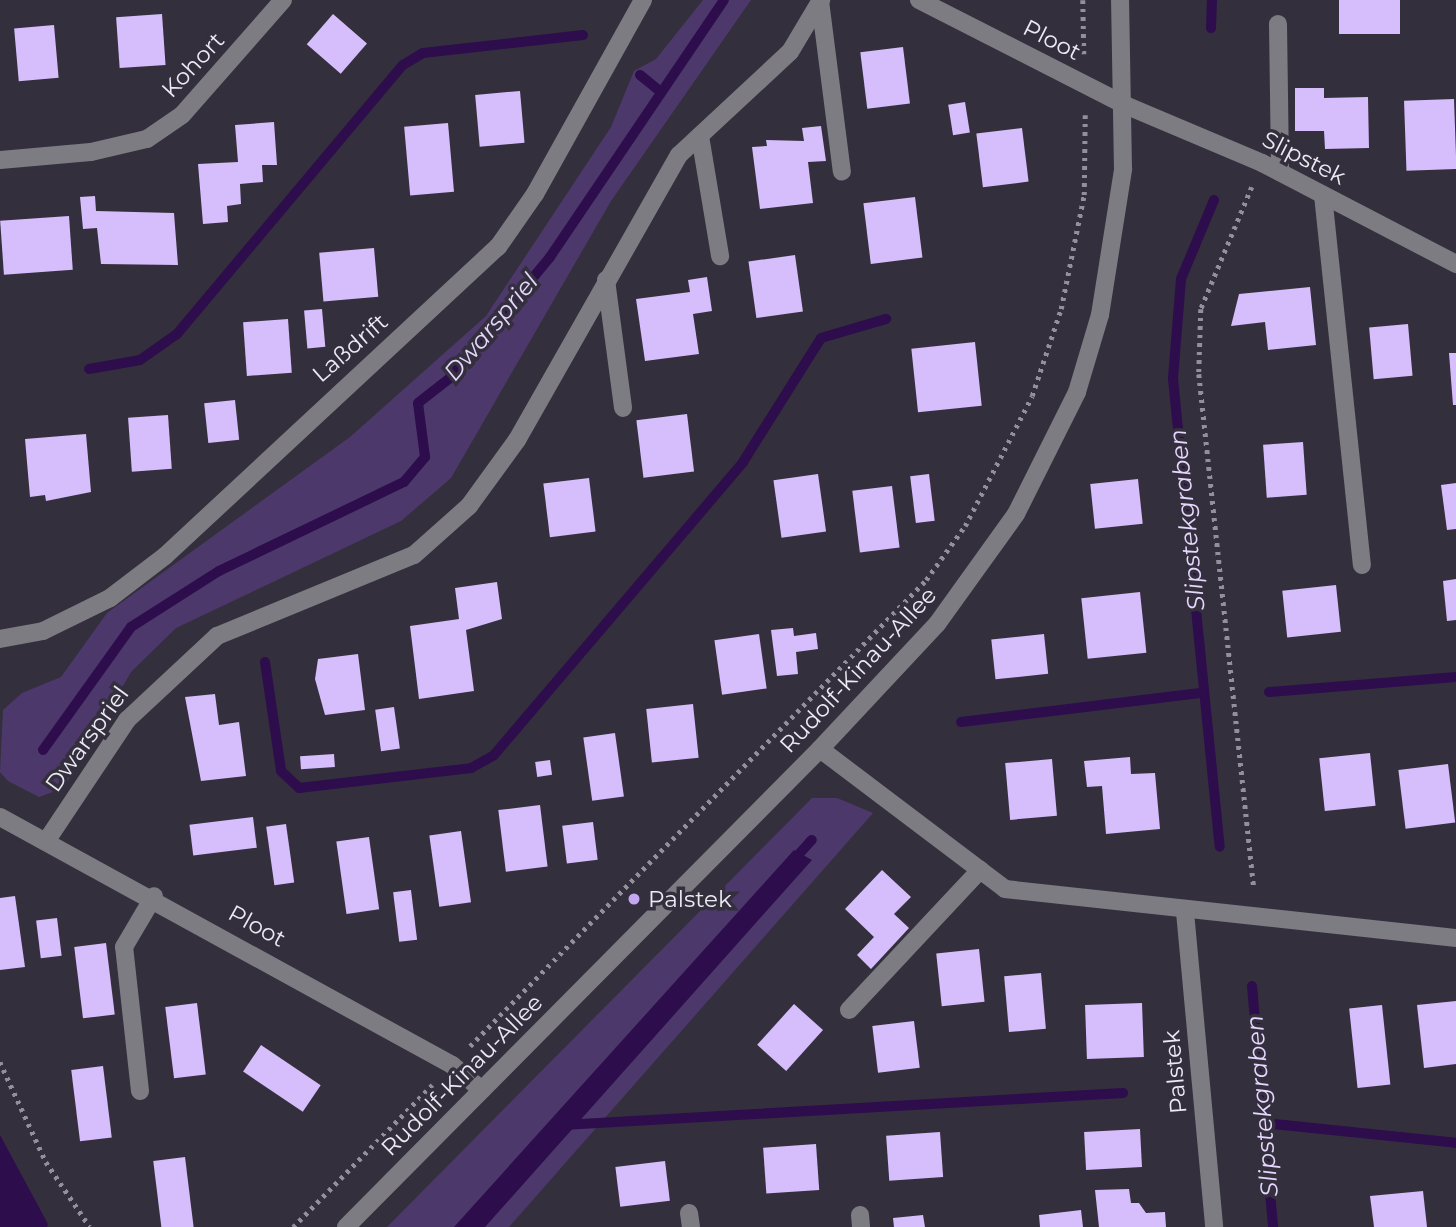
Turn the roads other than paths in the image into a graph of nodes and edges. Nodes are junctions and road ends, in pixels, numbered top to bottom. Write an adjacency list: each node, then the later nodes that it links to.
1 (283, 0): 9 (street, Kohort)
2 (643, 0): 18 (street, Laßdrift)
3 (821, 0): 8 (street, Dwarspriel); 10 (street)
4 (919, 0): 7 (street, Ploot)
5 (1120, 0): 7 (street, Rudolf-Kinau-Allee)
6 (1278, 24): 11 (street)
7 (1125, 105): 11 (street, Slipstek); 19 (street, Rudolf-Kinau-Allee)
8 (700, 136): 13 (street); 15 (street, Dwarspriel)
9 (0, 160)
10 (842, 172)
11 (1280, 172): 12 (street, Slipstek)
12 (1323, 195): 14 (street, Slipstek); 17 (street)
13 (720, 256)
14 (1456, 264)
15 (606, 280): 16 (street); 21 (street, Dwarspriel)
16 (623, 408)
17 (1362, 565)
18 (0, 639)
19 (820, 749): 22 (street); 27 (street, Rudolf-Kinau-Allee)
20 (0, 817): 21 (street, Ploot)
21 (47, 840): 23 (street, Ploot)
22 (980, 870): 24 (street); 26 (street)
23 (154, 896): 27 (street, Ploot); 28 (street)
24 (1185, 912): 25 (street); 30 (street, Palstek)
25 (1456, 938)
26 (849, 1010)
27 (482, 1090): 29 (street, Rudolf-Kinau-Allee)
28 (141, 1091)
29 (346, 1227)
30 (1214, 1227)

